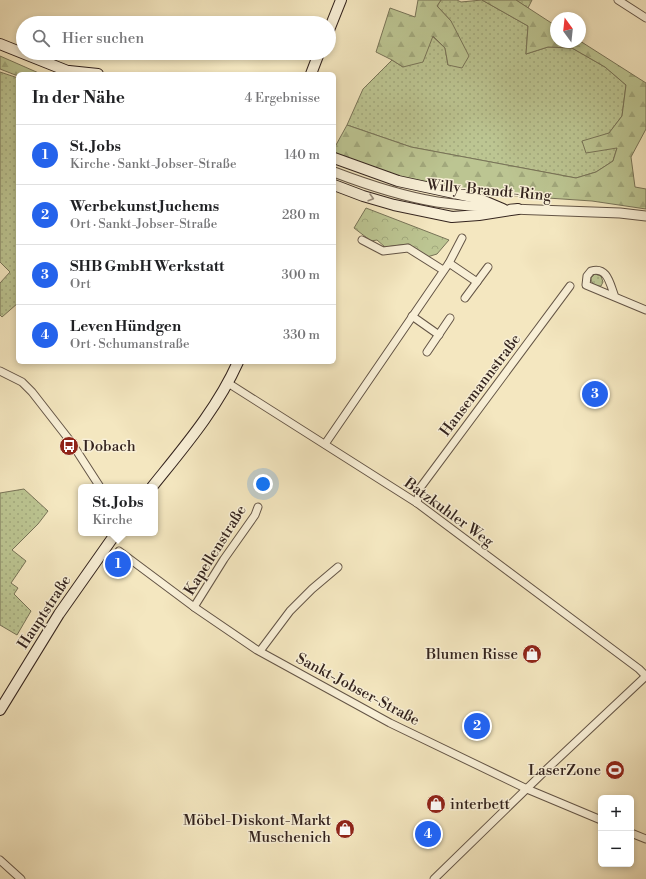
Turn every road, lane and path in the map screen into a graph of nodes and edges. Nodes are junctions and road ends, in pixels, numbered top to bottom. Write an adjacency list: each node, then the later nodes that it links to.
1 (341, 0): 3 (main road)
2 (618, 0): 4 (street)
3 (335, 16)
4 (646, 18)
5 (0, 44): 6 (main road)
6 (16, 51)
7 (38, 60): 9 (main road)
8 (316, 60): 10 (main road)
9 (66, 72)
10 (312, 72)
11 (336, 159): 14 (main road)
12 (336, 173): 14 (street, Willy-Brandt-Ring)
13 (336, 186): 15 (main road, one-way to 15)
14 (503, 209): 15 (street, Willy-Brandt-Ring)
15 (518, 209): 16 (street, Willy-Brandt-Ring)
16 (646, 216)
17 (462, 238): 19 (street)
18 (362, 240): 21 (street)
19 (448, 263): 21 (street); 22 (street)
20 (488, 267): 22 (street)
21 (444, 270): 27 (street)
22 (477, 282): 25 (street)
23 (570, 286): 37 (street, Hansemannstraße)
24 (615, 297): 26 (street)
25 (465, 298)
26 (646, 310)
27 (412, 316): 29 (street); 34 (street)
28 (450, 318): 29 (street)
29 (439, 335): 30 (street)
30 (427, 352)
31 (237, 364): 33 (main road)
32 (0, 371): 35 (street)
33 (228, 383): 34 (street, Batzkuhler Weg); 36 (main road)
34 (325, 444): 37 (street, Batzkuhler Weg)
35 (98, 484)
36 (154, 484)
37 (417, 503): 44 (street, Batzkuhler Weg)
38 (258, 507): 42 (street, Kapellenstraße)
39 (114, 536): 45 (main road, Hauptstraße)
40 (119, 551): 42 (street, Sankt-Jobser-Straße)
41 (338, 567): 43 (street)
42 (194, 607): 43 (street, Sankt-Jobser-Straße)
43 (260, 651): 46 (street, Sankt-Jobser-Straße)
44 (646, 676): 46 (street)
45 (0, 710)
46 (527, 789): 47 (street, Sankt-Jobser-Straße); 52 (street)
47 (598, 819)
48 (634, 834): 49 (street)
49 (646, 839)
50 (0, 860): 51 (street)
51 (21, 879)
52 (434, 879)

